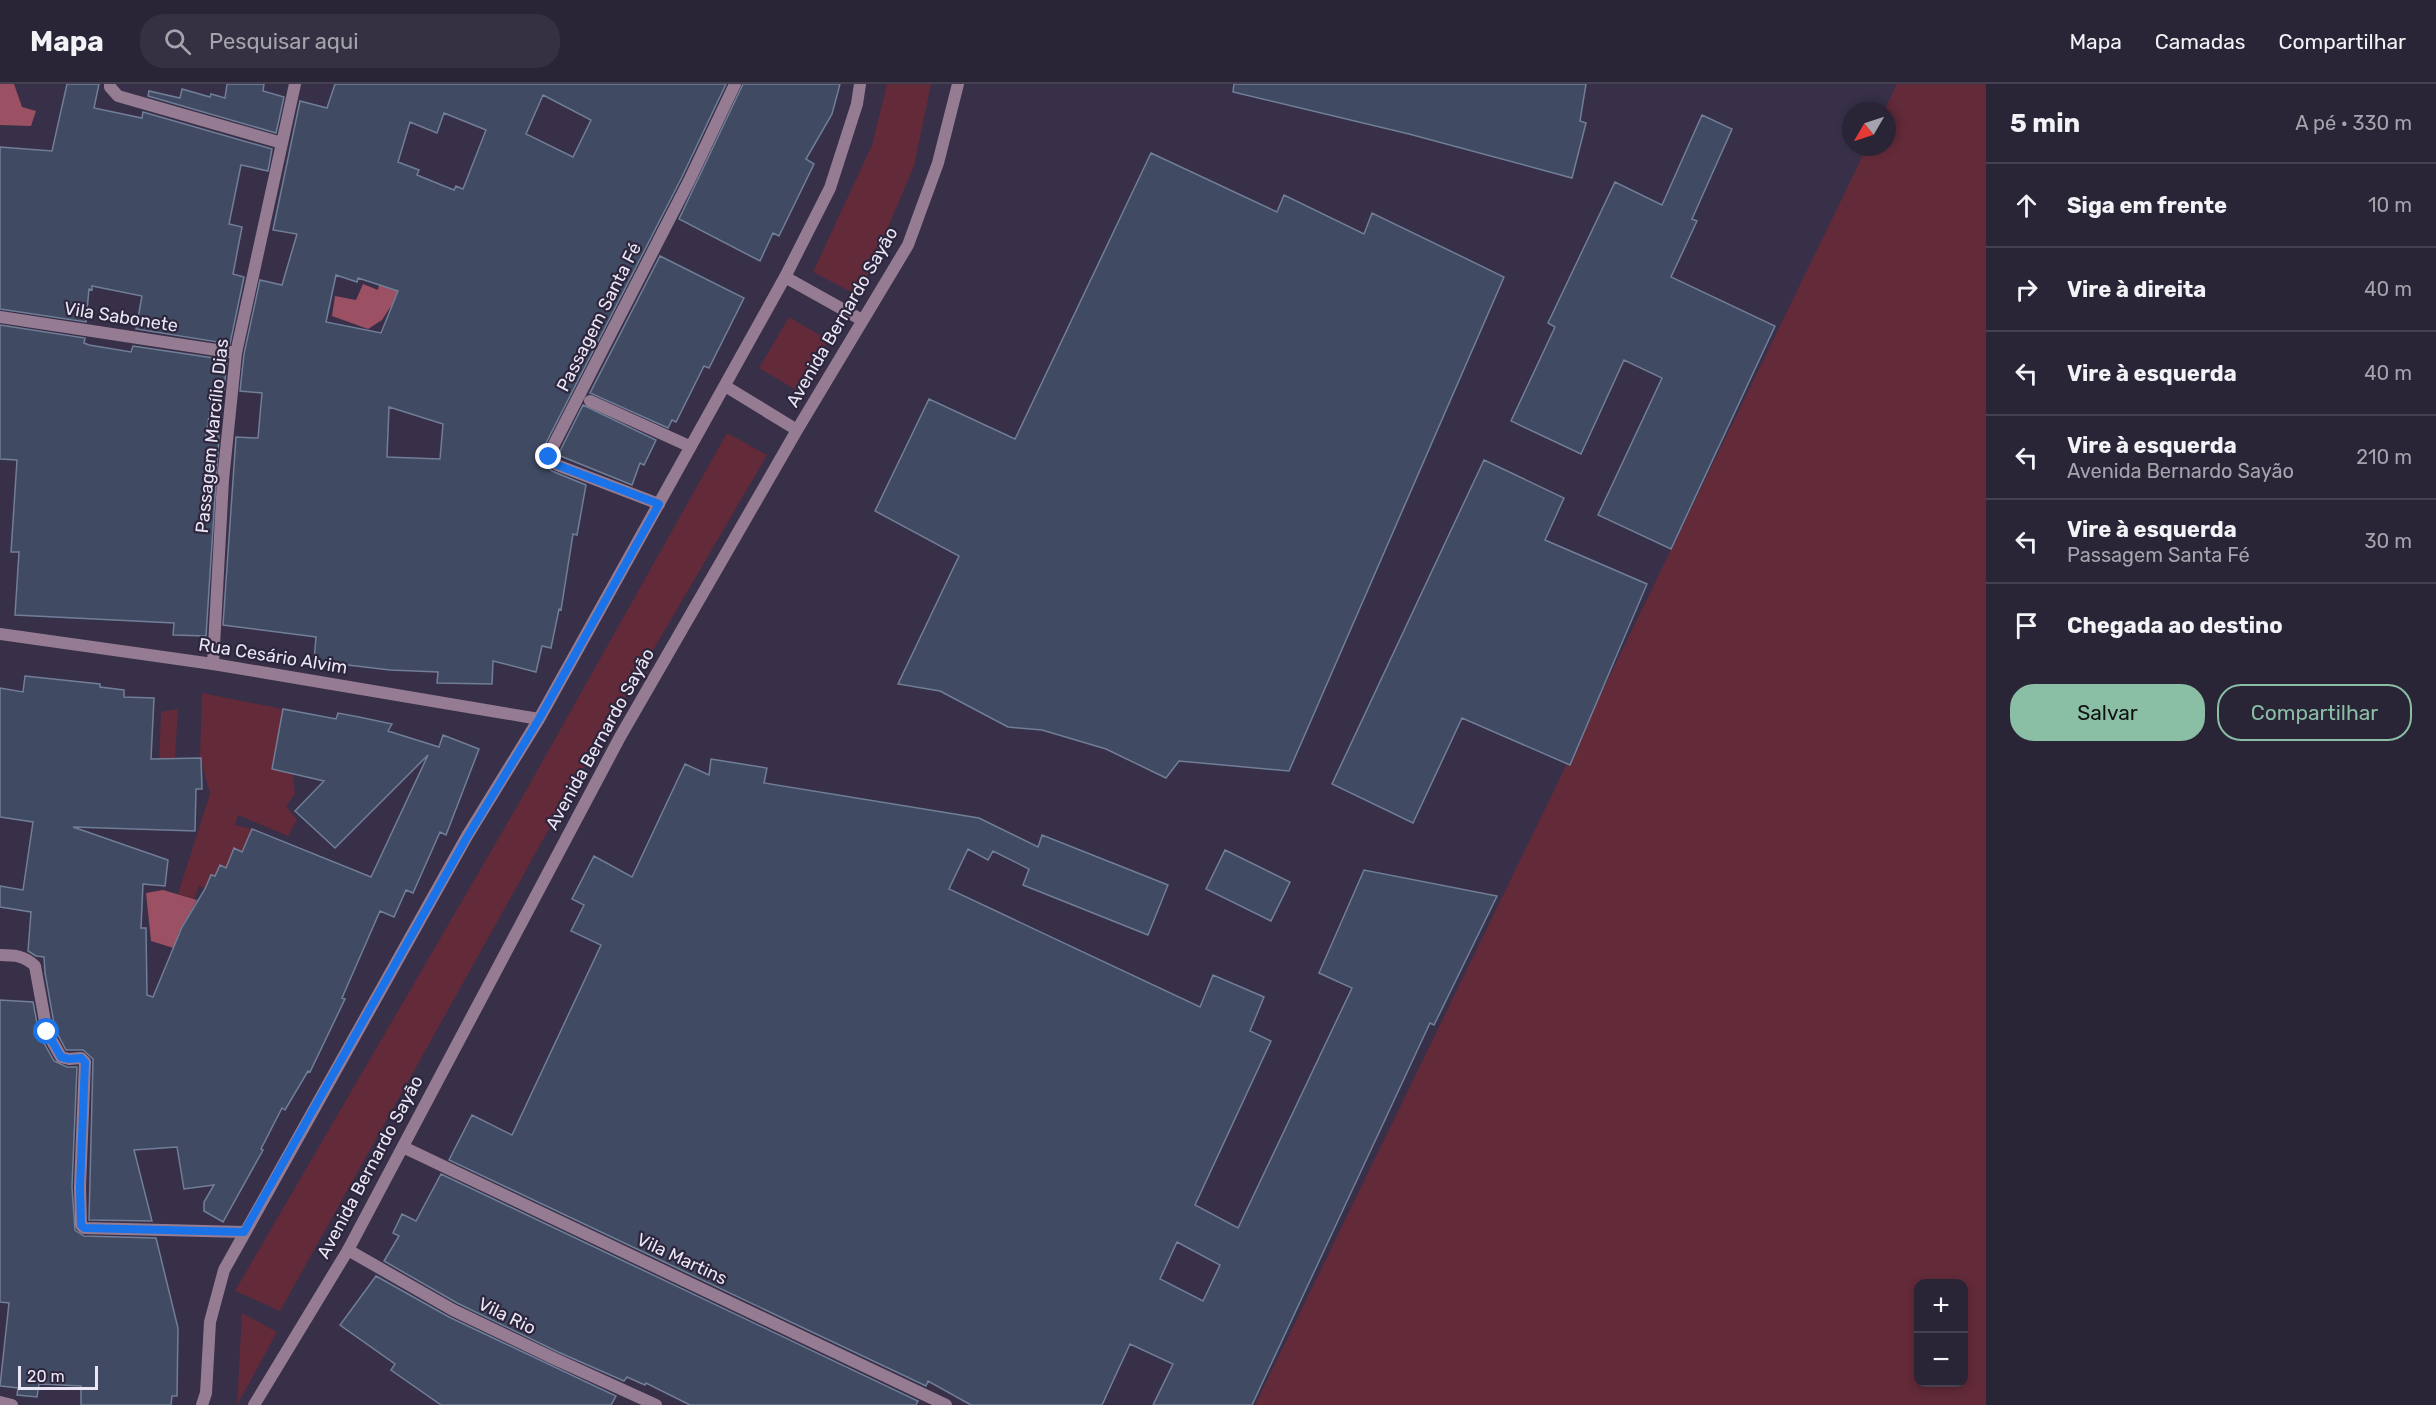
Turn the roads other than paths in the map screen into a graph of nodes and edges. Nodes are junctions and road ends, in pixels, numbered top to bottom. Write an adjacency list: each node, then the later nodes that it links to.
1 (110, 84): 6 (street)
2 (295, 84): 6 (street, Passagem Marcílio Dias)
3 (735, 84): 15 (street, Passagem Santa Fé)
4 (860, 84): 7 (street)
5 (958, 84): 9 (street, Avenida Bernardo Sayão)
6 (282, 143): 10 (street, Passagem Marcílio Dias)
7 (785, 277): 9 (street); 11 (street)
8 (0, 317): 10 (street, Vila Sabonete)
9 (862, 320): 13 (street, Avenida Bernardo Sayão)
10 (236, 353): 17 (street, Passagem Marcílio Dias)
11 (725, 386): 13 (street); 14 (street)
12 (590, 401): 14 (street)
13 (797, 430): 20 (street, Avenida Bernardo Sayão)
14 (689, 446): 15 (street)
15 (659, 504): 18 (street)
16 (0, 634): 17 (street, Rua Cesário Alvim)
17 (213, 664): 18 (street, Rua Cesário Alvim)
18 (539, 719): 21 (street)
19 (0, 955): 21 (street)
20 (403, 1147): 22 (street, Avenida Bernardo Sayão); 23 (street, Vila Martins)
21 (244, 1232): 26 (street)
22 (348, 1250): 27 (street, Avenida Bernardo Sayão); 28 (street, Vila Rio)
23 (928, 1401): 29 (street, Vila Martins)
24 (0, 1402): 25 (street)
25 (12, 1405)
26 (202, 1405)
27 (254, 1405)
28 (656, 1405)
29 (946, 1405)

